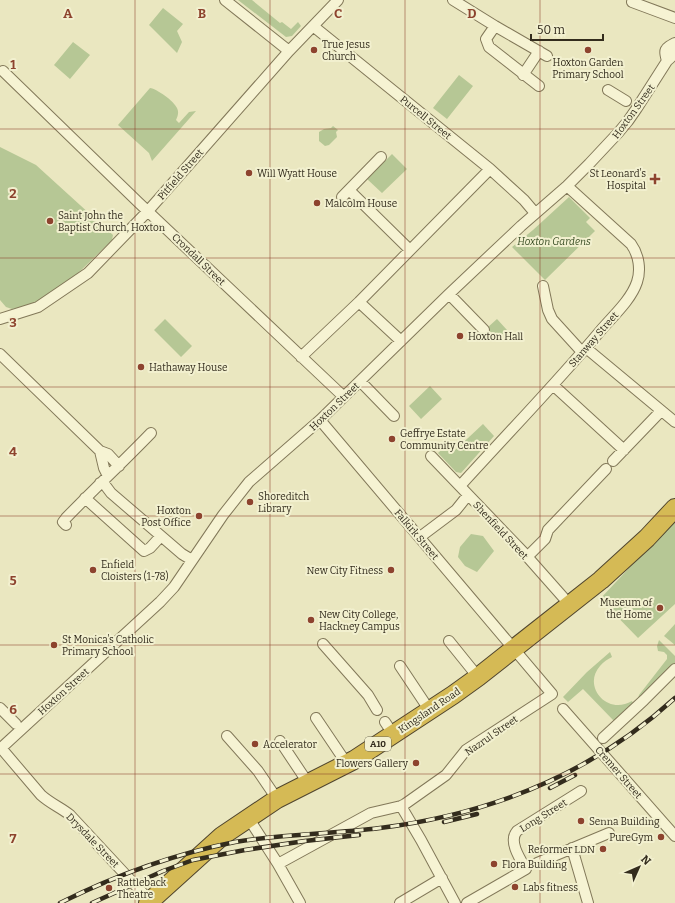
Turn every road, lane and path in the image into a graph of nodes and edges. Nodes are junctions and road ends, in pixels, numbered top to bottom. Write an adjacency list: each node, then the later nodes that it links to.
1 (225, 0): 9 (street)
2 (338, 0): 6 (street, Pitfield Street)
3 (454, 0): 7 (street)
4 (632, 2): 5 (street)
5 (675, 18)
6 (313, 26): 9 (street, Pitfield Street); 16 (street, Purcell Street)
7 (495, 26): 11 (street); 11 (street)
8 (675, 44): 17 (street, Hoxton Street)
9 (289, 50): 18 (street, Pitfield Street)
10 (3, 71): 18 (street, Crondall Street)
11 (523, 75): 12 (street)
12 (539, 86)
13 (608, 90): 14 (street)
14 (626, 101)
15 (381, 157): 20 (street)
16 (490, 169): 19 (street, Purcell Street); 20 (street)
17 (567, 186): 19 (street, Hoxton Street); 27 (street, Stanway Street)
18 (148, 211): 24 (street, Pitfield Street); 29 (street, Crondall Street)
19 (535, 213): 22 (street, Hoxton Street)
20 (410, 250): 23 (street)
21 (543, 286): 27 (street)
22 (449, 294): 25 (street); 26 (street, Hoxton Street)
23 (359, 302): 26 (street); 29 (street)
24 (0, 319)
25 (484, 330)
26 (401, 341): 30 (street, Hoxton Street)
27 (584, 350): 31 (street, Stanway Street); 33 (street)
28 (0, 354): 39 (street)
29 (301, 357): 32 (street, Crondall Street)
30 (360, 381): 32 (street, Hoxton Street); 34 (street)
31 (553, 386): 38 (street); 45 (street, Stanway Street)
32 (344, 397): 35 (street, Hoxton Street)
33 (661, 411): 36 (street); 38 (street)
34 (394, 416)
35 (320, 420): 51 (street, Falkirk Street); 53 (street, Hoxton Street)
36 (675, 422)
37 (151, 433): 42 (street)
38 (624, 450): 41 (street)
39 (100, 451): 42 (street); 44 (street)
40 (431, 456): 45 (street, Shenfield Street)
41 (613, 461)
42 (119, 466): 44 (street)
43 (606, 469): 52 (street)
44 (104, 479): 47 (street); 50 (street)
45 (460, 486): 46 (street, Shenfield Street)
46 (468, 495): 51 (street); 52 (street, Shenfield Street)
47 (85, 498): 49 (street); 50 (street)
48 (675, 508): 54 (highway, Kingsland Road / A10)
49 (66, 525)
50 (161, 536): 53 (street)
51 (420, 537): 57 (street, Falkirk Street)
52 (527, 557): 54 (street, Shenfield Street)
53 (192, 560): 70 (street, Hoxton Street)
54 (570, 605): 57 (highway, Kingsland Road / A10)
55 (449, 642): 60 (street)
56 (323, 644): 63 (street)
57 (514, 649): 60 (highway, Kingsland Road / A10); 75 (street, Nazrul Street)
58 (400, 666): 64 (street)
59 (675, 669): 68 (street)
60 (478, 677): 64 (highway, Kingsland Road / A10)
61 (0, 708): 66 (street)
62 (563, 709): 78 (street, Cremer Street)
63 (377, 710)
64 (430, 711): 71 (highway, Kingsland Road / A10)
65 (316, 718): 71 (street)
66 (16, 724)
67 (227, 736): 74 (street)
68 (603, 738)
69 (280, 741): 72 (street)
70 (0, 748): 83 (street, Drysdale Street)
71 (347, 764): 72 (highway, Kingsland Road / A10)
72 (308, 783): 74 (highway, Kingsland Road / A10)
73 (581, 791): 87 (street, Long Street)
74 (278, 799): 76 (highway, Kingsland Road / A10)
75 (401, 806): 81 (street, Nazrul Street); 82 (street)
76 (248, 819): 81 (street); 83 (highway, Kingsland Road / A10)
77 (609, 833): 79 (street)
78 (675, 836)
79 (572, 848): 80 (street); 88 (street)
80 (537, 863)
81 (278, 864): 84 (street)
82 (442, 878): 85 (street); 86 (street)
83 (149, 902)
84 (300, 903)
85 (400, 903)
86 (455, 903)
87 (467, 903)
88 (588, 903)

